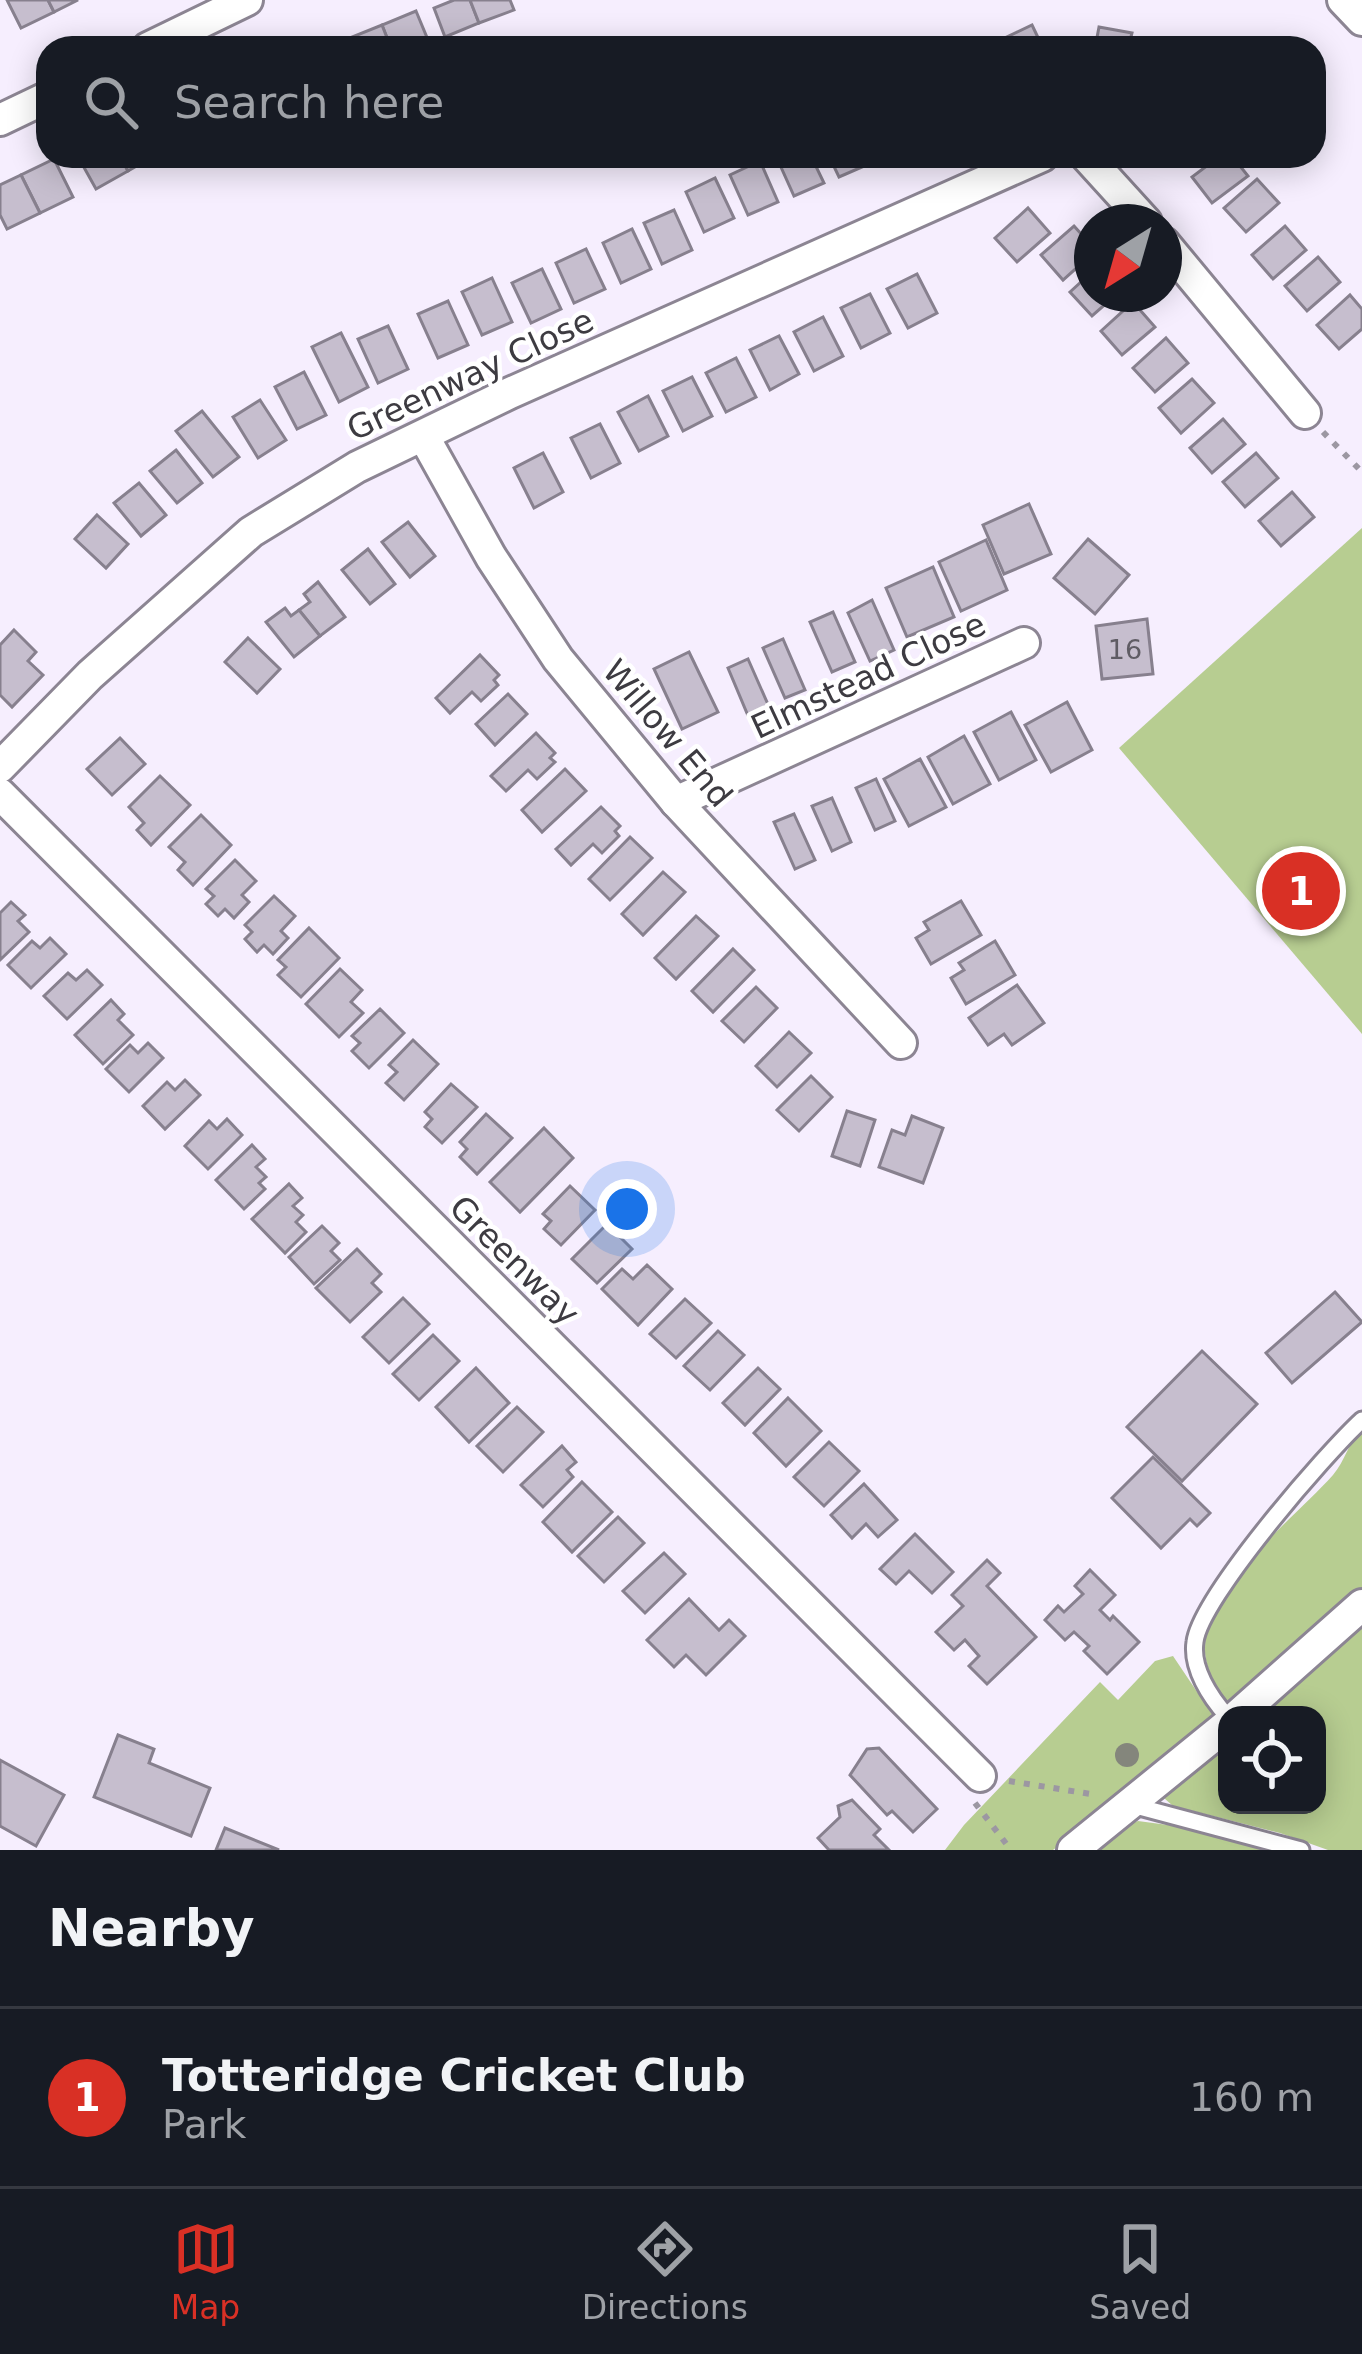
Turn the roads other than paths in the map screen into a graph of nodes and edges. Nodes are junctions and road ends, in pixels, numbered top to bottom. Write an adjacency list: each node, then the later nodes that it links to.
1 (247, 0): 4 (street)
2 (1343, 0): 3 (street)
3 (1362, 20)
4 (173, 36)
5 (36, 103): 6 (street)
6 (0, 120)
7 (1015, 168): 12 (street, Greenway Close)
8 (1097, 168): 9 (street)
9 (1130, 204)
10 (1182, 266): 11 (street)
11 (1305, 413)
12 (424, 437): 14 (street, Greenway Close); 16 (street, Willow End)
13 (1024, 644): 16 (street, Elmstead Close)
14 (0, 767)
15 (0, 794): 23 (street, Greenway)
16 (676, 802): 17 (street, Willow End)
17 (901, 1043)
18 (1362, 1420): 21 (lane)
19 (1362, 1605): 20 (street)
20 (1248, 1706)
21 (1218, 1708)
22 (1218, 1728): 24 (street)
23 (980, 1777)
24 (1134, 1803): 25 (street); 26 (lane)
25 (1073, 1850)
26 (1301, 1850)

